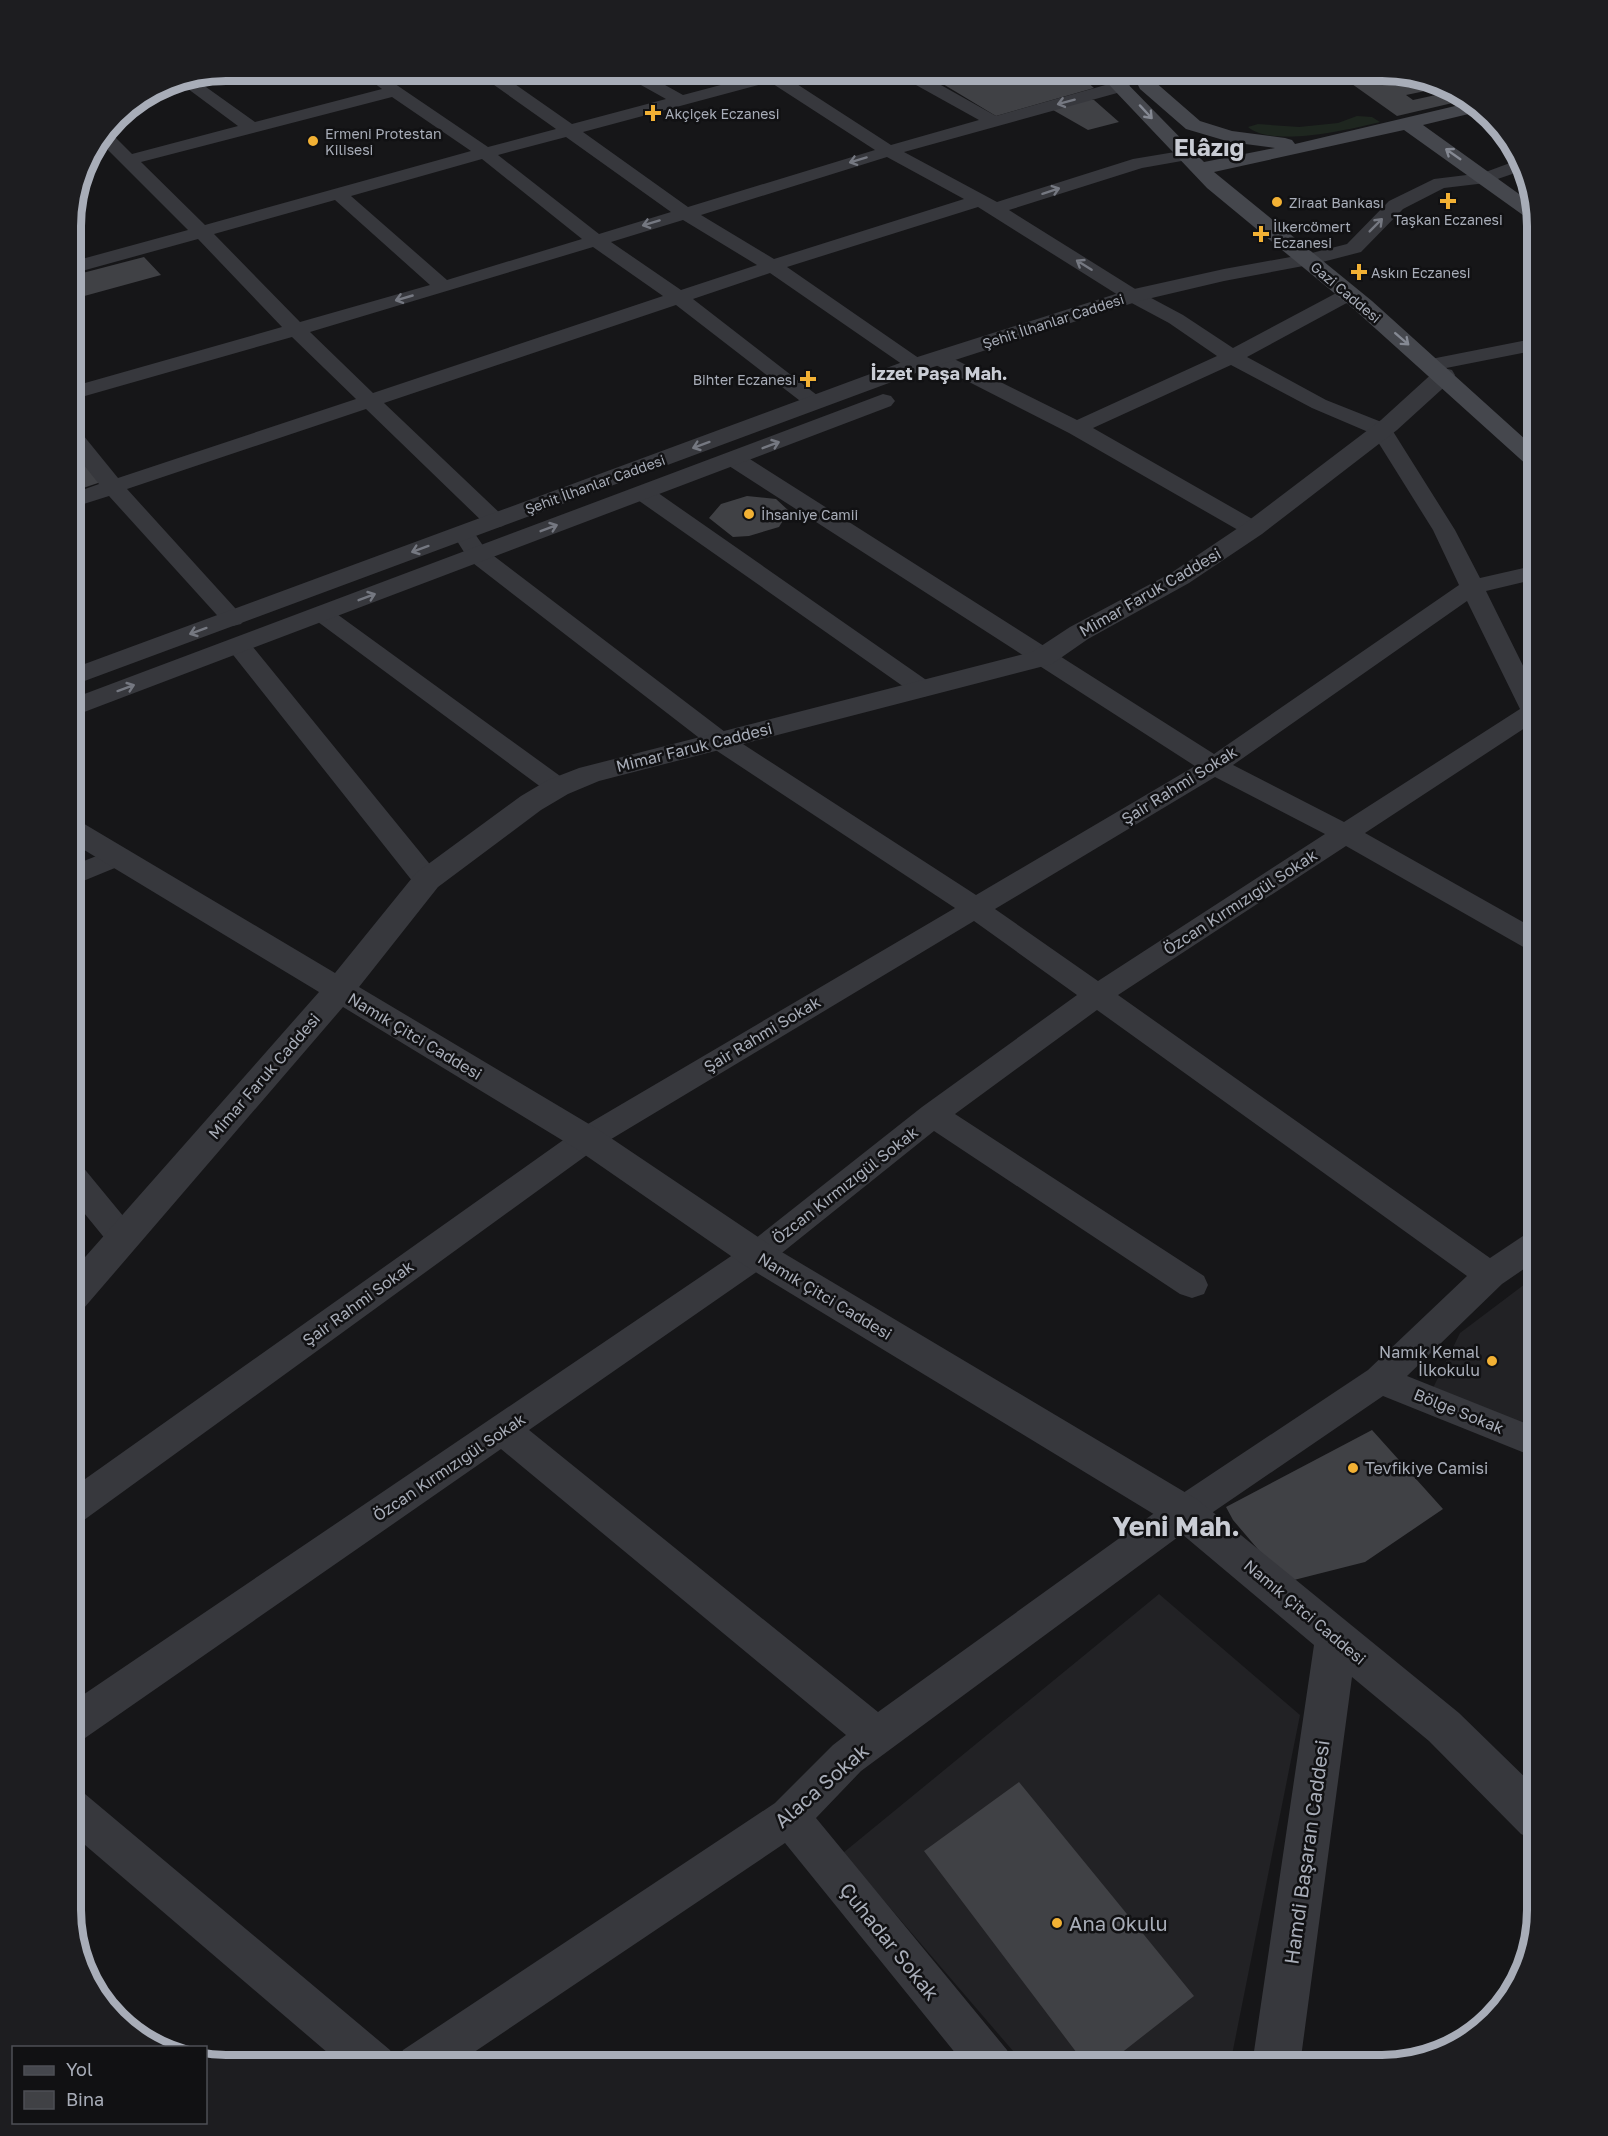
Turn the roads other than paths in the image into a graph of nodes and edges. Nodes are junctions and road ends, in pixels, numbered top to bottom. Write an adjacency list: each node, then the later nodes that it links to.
1 (381, 81): 11 (street)
2 (502, 81): 18 (street)
3 (646, 81): 12 (street)
4 (754, 81): 12 (street)
5 (780, 81): 21 (street)
6 (922, 81): 15 (street)
7 (1118, 81): 15 (street, one-way to 15)
8 (1138, 81): 25 (main road, Gazi Caddesi, one-way to 25)
9 (1140, 81): 20 (main road)
10 (192, 85): 17 (street)
11 (395, 91): 17 (street); 22 (street)
12 (681, 101): 18 (street)
13 (1468, 110): 16 (main road)
14 (1477, 116): 16 (main road)
15 (993, 121): 21 (street)
16 (1413, 127): 20 (main road); 25 (main road); 26 (main road, one-way to 16)
17 (252, 128): 23 (street)
18 (571, 130): 22 (street); 30 (street)
19 (109, 140): 23 (street)
20 (1305, 147): 25 (main road)
21 (889, 151): 28 (street); 30 (street, one-way to 30)
22 (485, 153): 27 (street); 32 (street)
23 (129, 160): 31 (street)
24 (1514, 167): 26 (street)
25 (1200, 169): 28 (street, one-way to 25); 33 (main road, Gazi Caddesi)
26 (1486, 178): 29 (main road); 33 (street, one-way to 26)
27 (338, 194): 31 (street); 36 (street)
28 (987, 205): 35 (street); 38 (street, one-way to 28)
29 (1526, 208)
30 (685, 213): 32 (street, one-way to 32); 35 (street)
31 (201, 233): 34 (street); 40 (street)
32 (595, 240): 36 (street); 39 (street)
33 (1307, 260): 37 (main road, Gazi Caddesi); 38 (street)
34 (81, 265)
35 (772, 266): 39 (street); 43 (street)
36 (444, 286): 40 (street, one-way to 40)
37 (1349, 294): 42 (street); 44 (main road, Gazi Caddesi, one-way to 44)
38 (1133, 296): 42 (street); 43 (street, Şehit İlhanlar Caddesi); 45 (street, Şehit İlhanlar Caddesi)
39 (679, 298): 47 (street); 48 (street)
40 (295, 330): 46 (street); 47 (street)
41 (1527, 347): 44 (street)
42 (1232, 357): 49 (street); 50 (street)
43 (926, 362): 45 (street); 48 (street, Şehit İlhanlar Caddesi)
44 (1438, 370): 50 (street, Mimar Faruk Caddesi); 52 (main road, Gazi Caddesi)
45 (958, 371): 49 (street); 53 (street, Şehit İlhanlar Caddesi, one-way to 45)
46 (81, 391)
47 (369, 402): 54 (street); 57 (street)
48 (814, 402): 57 (street, Şehit İlhanlar Caddesi, one-way to 57)
49 (1077, 428): 58 (street)
50 (1381, 430): 58 (street, Mimar Faruk Caddesi); 61 (street)
51 (81, 447): 54 (street)
52 (1527, 452)
53 (735, 459): 55 (street, Şehit İlhanlar Caddesi); 65 (street)
54 (114, 488): 56 (street); 63 (street)
55 (643, 493): 59 (street, Şehit İlhanlar Caddesi, one-way to 55); 67 (street)
56 (81, 498)
57 (495, 521): 59 (street, Şehit İlhanlar Caddesi)
58 (1253, 529): 65 (street, Mimar Faruk Caddesi)
59 (470, 544): 62 (street, Şehit İlhanlar Caddesi, one-way to 59); 63 (street, Şehit İlhanlar Caddesi, one-way to 63); 71 (street)
60 (1527, 574): 61 (street)
61 (1472, 586): 68 (street); 72 (street, Şair Rahmi Sokak)
62 (322, 614): 64 (street, Şehit İlhanlar Caddesi); 73 (street)
63 (233, 618): 66 (street, Şehit İlhanlar Caddesi, one-way to 66)
64 (239, 646): 69 (street, Şehit İlhanlar Caddesi, one-way to 64); 78 (street)
65 (1042, 658): 67 (street, Mimar Faruk Caddesi); 72 (street)
66 (81, 674)
67 (923, 689): 71 (street, Mimar Faruk Caddesi)
68 (1527, 697)
69 (81, 705)
70 (1527, 721): 74 (street, Özcan Kırmızıgül Sokak)
71 (720, 741): 73 (street, Mimar Faruk Caddesi); 79 (street)
72 (1214, 766): 74 (street); 79 (street, Şair Rahmi Sokak)
73 (558, 787): 78 (street, Mimar Faruk Caddesi)
74 (1346, 834): 80 (street); 82 (street, Özcan Kırmızıgül Sokak)
75 (81, 836): 76 (street, Namık Çitci Caddesi)
76 (117, 857): 77 (street); 81 (street, Namık Çitci Caddesi)
77 (81, 873)
78 (427, 880): 81 (street, Mimar Faruk Caddesi)
79 (975, 908): 82 (street); 84 (street, Şair Rahmi Sokak)
80 (1527, 936)
81 (339, 990): 84 (street, Namık Çitci Caddesi); 86 (street, Mimar Faruk Caddesi)
82 (1097, 995): 83 (street, Özcan Kırmızıgül Sokak); 89 (street)
83 (933, 1115): 88 (street, Özcan Kırmızıgül Sokak); 90 (street)
84 (587, 1139): 88 (street, Namık Çitci Caddesi); 95 (street, Şair Rahmi Sokak)
85 (81, 1187): 86 (street)
86 (122, 1237): 91 (street, Mimar Faruk Caddesi)
87 (1527, 1250): 89 (street, Alaca Sokak)
88 (757, 1255): 93 (street, Özcan Kırmızıgül Sokak); 96 (street, Namık Çitci Caddesi)
89 (1490, 1275): 92 (street, Alaca Sokak)
90 (1192, 1285)
91 (81, 1286)
92 (1380, 1380): 94 (street, Bölge Sokak); 96 (street, Alaca Sokak)
93 (503, 1430): 98 (street, Özcan Kırmızıgül Sokak); 99 (street)
94 (1527, 1439)
95 (81, 1502)
96 (1184, 1512): 97 (street, Namık Çitci Caddesi); 99 (street, Alaca Sokak)
97 (1336, 1638): 100 (street, Namık Çitci Caddesi); 106 (street, Hamdi Başaran Caddesi)
98 (81, 1718)
99 (878, 1736): 102 (street, Alaca Sokak)
100 (1527, 1808)
101 (81, 1817): 103 (street)
102 (789, 1817): 104 (street, Alaca Sokak); 105 (street, Çuhadar Sokak)
103 (362, 2055)
104 (434, 2055)
105 (983, 2055)
106 (1278, 2055)

